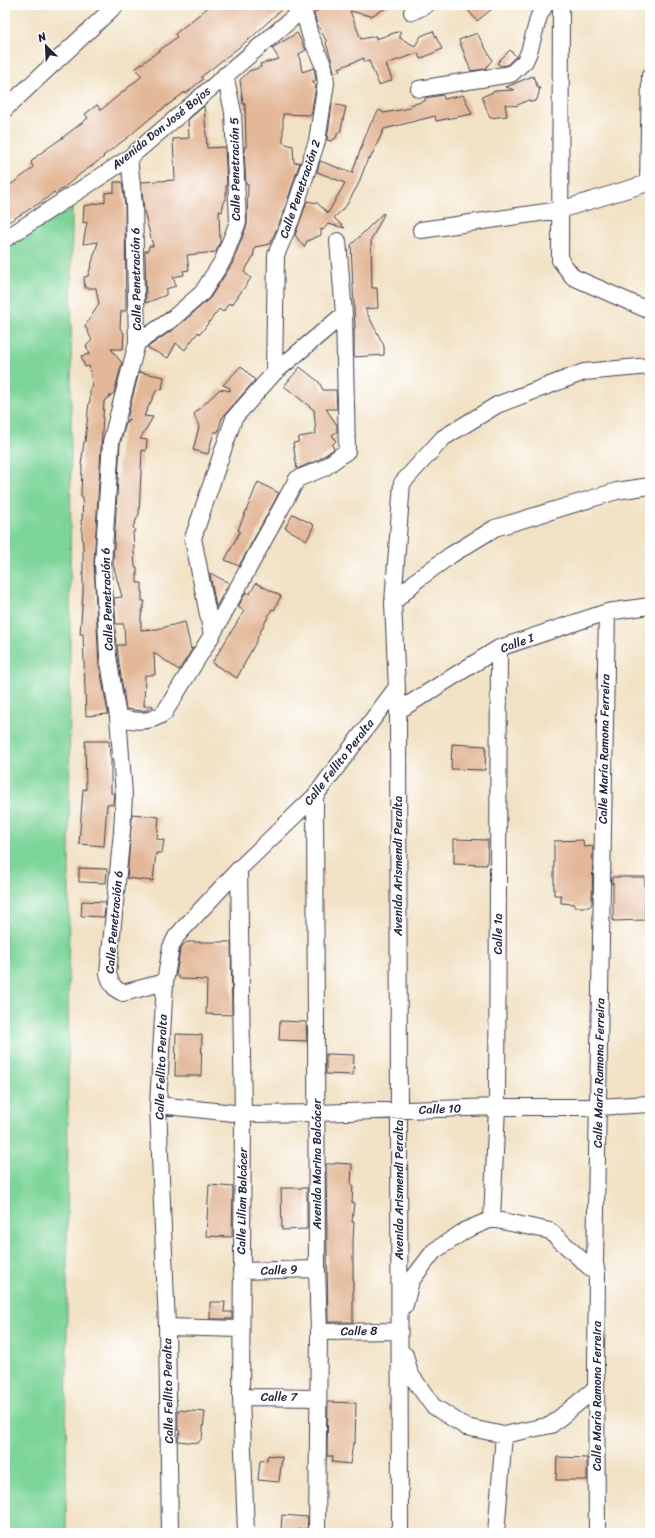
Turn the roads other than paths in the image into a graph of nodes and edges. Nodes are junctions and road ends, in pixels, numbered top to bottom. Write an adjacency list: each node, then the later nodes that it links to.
1 (116, 5): 8 (street)
2 (545, 5): 7 (street)
3 (561, 5): 10 (street)
4 (306, 7): 5 (street, Avenida Don José Bojos); 18 (street, Calle Penetración 2)
5 (225, 75): 9 (street, Avenida Don José Bojos); 16 (street, Calle Penetración 5)
6 (650, 76): 10 (street)
7 (419, 89)
8 (7, 104)
9 (129, 158): 12 (street, Avenida Don José Bojos); 16 (street, Calle Penetración 6)
10 (560, 210): 11 (street); 14 (street)
11 (421, 230)
12 (5, 240)
13 (338, 241): 15 (street)
14 (650, 311)
15 (344, 314): 18 (street); 23 (street)
16 (137, 343): 27 (street, Calle Penetración 6)
17 (650, 366): 20 (street, Avenida Arismendi Peralta)
18 (274, 373): 23 (street)
19 (650, 486): 20 (street)
20 (393, 603): 25 (street, Avenida Arismendi Peralta)
21 (650, 606): 22 (street, Calle I)
22 (607, 612): 24 (street, Calle I); 34 (street, Calle María Ramona Ferreira)
23 (212, 635): 27 (street)
24 (499, 648): 26 (street, Calle I); 33 (street, Calle 1a)
25 (397, 687): 26 (street, Avenida Arismendi Peralta); 28 (street, Calle Fellito Peralta)
26 (398, 711): 35 (street, Avenida Arismendi Peralta)
27 (118, 717): 30 (street, Calle Penetración 6)
28 (315, 796): 29 (street, Calle Fellito Peralta); 37 (street, Avenida Marina Balcácer)
29 (239, 870): 30 (street, Calle Fellito Peralta); 36 (street, Calle Lilian Balcácer)
30 (165, 982): 32 (street, Calle Fellito Peralta)
31 (650, 1104): 34 (street, Calle 10)
32 (158, 1106): 36 (street, Calle 10); 42 (street, Calle Fellito Peralta)
33 (497, 1107): 34 (street, Calle 10); 35 (street, Calle 10); 38 (street, Calle 1a)
34 (598, 1107): 41 (street, Calle María Ramona Ferreira)
35 (398, 1111): 37 (street, Calle 10); 44 (street, Avenida Arismendi Peralta)
36 (243, 1114): 37 (street, Calle 10); 40 (street, Calle Lilian Balcácer)
37 (317, 1114): 39 (street, Avenida Marina Balcácer)
38 (492, 1219): 41 (street); 44 (street)
39 (317, 1269): 40 (street, Calle 9); 45 (street, Avenida Marina Balcácer)
40 (241, 1271): 43 (street, Calle Lilian Balcácer)
41 (597, 1274): 46 (street, Calle María Ramona Ferreira)
42 (167, 1327): 43 (street); 50 (street, Calle Fellito Peralta)
43 (240, 1329): 47 (street, Calle Lilian Balcácer)
44 (399, 1331): 45 (street, Calle 8); 49 (street); 53 (street, Avenida Arismendi Peralta)
45 (319, 1332): 48 (street, Avenida Marina Balcácer)
46 (596, 1388): 49 (street); 55 (street, Calle María Ramona Ferreira)
47 (241, 1397): 48 (street, Calle 7); 51 (street, Calle Lilian Balcácer)
48 (318, 1398): 52 (street, Avenida Marina Balcácer)
49 (504, 1435): 54 (street)
50 (170, 1533)
51 (246, 1533)
52 (317, 1533)
53 (400, 1533)
54 (496, 1533)
55 (597, 1533)

